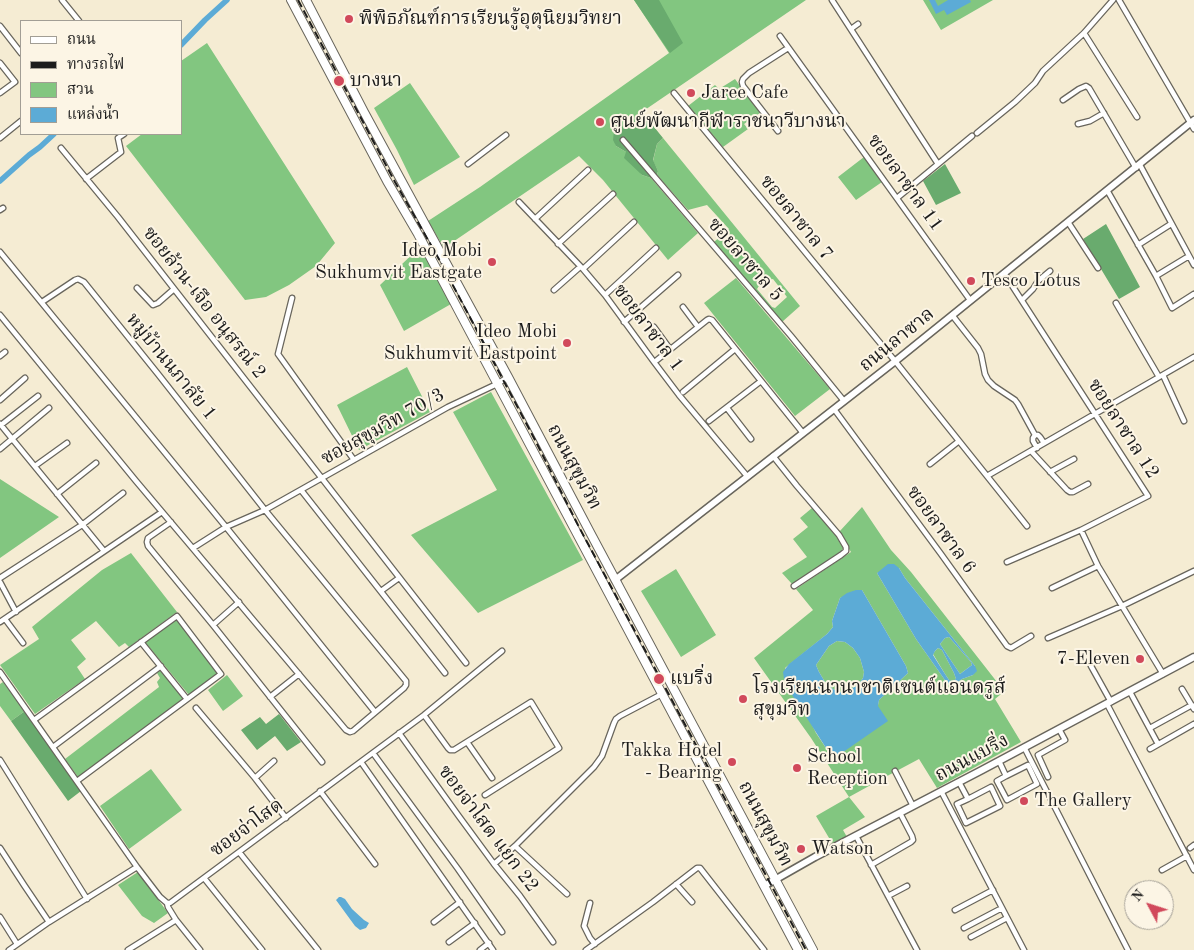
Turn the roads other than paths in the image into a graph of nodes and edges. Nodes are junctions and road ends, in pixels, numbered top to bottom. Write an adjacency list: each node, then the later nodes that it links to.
1 (62, 0): 7 (street)
2 (291, 0): 82 (highway, ถนนสุขุมวิท)
3 (306, 0): 80 (highway, ถนนสุขุมวิท)
4 (832, 0): 10 (street)
5 (1113, 0): 11 (street)
6 (1119, 0): 23 (street)
7 (77, 20)
8 (858, 24): 10 (street)
9 (0, 26): 14 (street)
10 (851, 29): 31 (street)
11 (1084, 33): 20 (street); 31 (street)
12 (780, 36): 13 (street, ซอยลาซาล 11)
13 (788, 48): 24 (street); 37 (street, ซอยลาซาล 11)
14 (20, 52)
15 (0, 64): 16 (street)
16 (0, 92)
17 (674, 93): 77 (street, ซอยลาซาล 7)
18 (1063, 100): 19 (street)
19 (1104, 113): 22 (street); 32 (street)
20 (1136, 117)
21 (20, 123): 27 (street)
22 (1078, 124)
23 (1193, 124): 32 (street, ถนนลาซาล)
24 (778, 132)
25 (122, 135): 34 (street)
26 (506, 135): 30 (street)
27 (0, 138)
28 (623, 140): 86 (street, ซอยลาซาล 5)
29 (60, 148): 34 (street, ซอยล้วน-เจือ อนุสรณ์ 2)
30 (468, 164)
31 (938, 164): 37 (street)
32 (1138, 166): 35 (street, ถนนลาซาล); 42 (street)
33 (588, 170): 39 (street)
34 (86, 179): 56 (street, ซอยล้วน-เจือ อนุสรณ์ 2)
35 (1107, 190): 41 (street, ถนนลาซาล); 44 (street)
36 (613, 194): 43 (street)
37 (897, 198): 61 (street, ซอยลาซาล 11)
38 (519, 202): 39 (street, ซอยลาซาล 1)
39 (535, 219): 43 (street, ซอยลาซาล 1)
40 (634, 222): 49 (street)
41 (1068, 222): 50 (street); 52 (street, ถนนลาซาล)
42 (1171, 224): 44 (street); 47 (street)
43 (558, 244): 49 (street, ซอยลาซาล 1)
44 (1138, 245): 54 (street)
45 (656, 248): 59 (street)
46 (0, 252): 63 (street)
47 (1189, 256): 48 (street); 54 (street)
48 (1194, 265)
49 (581, 268): 57 (street); 59 (street, ซอยลาซาล 1)
50 (1098, 268)
51 (1050, 271): 62 (street)
52 (1004, 273): 61 (street, ถนนลาซาล); 62 (street, ซอยลาซาล 12)
53 (678, 274): 68 (street)
54 (1156, 276): 58 (street)
55 (137, 288): 56 (street)
56 (174, 289): 113 (street, ซอยล้วน-เจือ อนุสรณ์ 2)
57 (554, 290)
58 (1194, 294)
59 (605, 295): 68 (street, ซอยลาซาล 1)
60 (292, 298): 106 (street)
61 (970, 300): 66 (street, ถนนลาซาล)
62 (1022, 300): 90 (street, ซอยลาซาล 12)
63 (42, 302): 118 (street, หมู่บ้านนภาลัย 1); 123 (street)
64 (1116, 303): 78 (street)
65 (683, 308): 70 (street)
66 (952, 315): 77 (street, ถนนลาซาล); 95 (street)
67 (0, 316): 119 (street)
68 (624, 322): 111 (street, ซอยลาซาล 1)
69 (654, 327): 71 (street)
70 (698, 327): 71 (street); 72 (street)
71 (670, 349): 76 (street)
72 (735, 349): 81 (street); 83 (street)
73 (5, 352): 74 (street)
74 (0, 356)
75 (1194, 357): 78 (street)
76 (657, 360)
77 (895, 361): 86 (street, ถนนลาซาล); 98 (street, ซอยลาซาล 7)
78 (1161, 376): 90 (street); 91 (street)
79 (25, 378): 85 (street)
80 (508, 378): 82 (street, ซอยสุขุมวิท 70/3); 132 (highway, ถนนสุขุมวิท)
81 (761, 381): 88 (street); 94 (street)
82 (497, 384): 106 (street, ซอยสุขุมวิท 70/3); 135 (highway, ถนนสุขุมวิท)
83 (683, 392)
84 (38, 396): 93 (street)
85 (0, 400)
86 (844, 401): 89 (street, ถนนลาซาล)
87 (49, 408): 96 (street)
88 (726, 408): 92 (street); 97 (street)
89 (834, 409): 94 (street, ถนนลาซาล); 143 (street, ซอยลาซาล 6)
90 (1096, 414): 100 (street); 124 (street, ซอยลาซาล 12)
91 (1184, 420)
92 (709, 422)
93 (1, 425): 96 (street)
94 (803, 432): 104 (street, ถนนลาซาล)
95 (1034, 435): 100 (street); 101 (street)
96 (12, 439): 102 (street); 109 (street)
97 (751, 439)
98 (959, 441): 108 (street); 112 (street, ซอยลาซาล 7)
99 (67, 443): 109 (street)
100 (1044, 444): 101 (street)
101 (1037, 448): 103 (street)
102 (0, 449)
103 (1030, 451): 110 (street); 112 (street)
104 (773, 456): 111 (street, ถนนลาซาล); 134 (street)
105 (1074, 458): 110 (street)
106 (354, 460): 113 (street, ซอยสุขุมวิท 70/3)
107 (96, 463): 117 (street)
108 (930, 464)
109 (35, 466): 117 (street)
110 (1050, 472): 114 (street)
111 (747, 476): 132 (street, ถนนลาซาล)
112 (987, 476): 122 (street, ซอยลาซาล 7)
113 (322, 478): 115 (street, ซอยสุขุมวิท 70/3); 131 (street, ซอยล้วน-เจือ อนุสรณ์ 2)
114 (1088, 484)
115 (301, 490): 118 (street, ซอยสุขุมวิท 70/3); 137 (street)
116 (123, 492): 121 (street)
117 (57, 494): 121 (street)
118 (265, 510): 123 (street, ซอยสุขุมวิท 70/3); 164 (street)
119 (162, 512): 120 (street); 126 (street)
120 (171, 522): 125 (street); 142 (street)
121 (82, 525): 126 (street); 130 (street)
122 (1028, 526)
123 (226, 527): 125 (street, ซอยสุขุมวิท 70/3); 164 (street)
124 (1081, 530): 127 (street, ซอยลาซาล 12); 128 (street)
125 (193, 548): 138 (street)
126 (104, 552): 140 (street)
127 (1008, 562)
128 (1098, 566): 136 (street); 139 (street)
129 (1194, 571): 139 (street)
130 (0, 578)
131 (399, 578): 137 (street); 149 (street, ซอยล้วน-เจือ อนุสรณ์ 2)
132 (615, 580): 135 (highway); 208 (highway, ถนนสุขุมวิท)
133 (0, 582): 140 (street)
134 (794, 586)
135 (605, 587): 158 (highway, ถนนสุขุมวิท)
136 (1052, 588)
137 (381, 591): 153 (street)
138 (239, 602): 142 (street); 154 (street)
139 (1122, 606): 144 (street); 155 (street)
140 (16, 612): 141 (street)
141 (2, 621): 146 (street)
142 (213, 625): 159 (street)
143 (1031, 636)
144 (1048, 638)
145 (141, 642): 150 (street); 160 (street); 166 (street)
146 (23, 643)
147 (502, 651): 165 (street, ซอยจ่าโสด)
148 (1194, 657): 155 (street, ถนนแบริ่ง)
149 (466, 664)
150 (161, 666): 160 (street); 173 (street)
151 (1091, 666): 161 (street)
152 (0, 672): 166 (street)
153 (445, 673)
154 (299, 674): 159 (street); 164 (street)
155 (1163, 674): 157 (street, ถนนแบริ่ง)
156 (1182, 689): 162 (street)
157 (1130, 692): 161 (street, ถนนแบริ่ง); 168 (street)
158 (662, 694): 197 (street); 210 (highway, ถนนสุขุมวิท)
159 (270, 698): 180 (street)
160 (187, 699): 187 (street)
161 (1109, 703): 169 (street, ถนนแบริ่ง); 200 (street)
162 (1193, 707): 168 (street)
163 (196, 708): 185 (street)
164 (375, 712)
165 (424, 715): 170 (street, ซอยจ่าโสด); 171 (street)
166 (34, 720): 173 (street)
167 (1194, 724): 172 (street)
168 (1150, 728): 172 (street)
169 (1058, 729): 174 (street, ถนนแบริ่ง); 184 (street)
170 (399, 733): 176 (street, ซอยจ่าโสด); 202 (street, ซอยจ่าโสด แยก 22)
171 (467, 742): 186 (street); 191 (street)
172 (1158, 744): 175 (street)
173 (53, 747): 187 (street)
174 (1024, 747): 178 (street, ถนนแบริ่ง); 249 (street)
175 (1150, 749)
176 (373, 753): 181 (street, ซอยจ่าโสด); 229 (street)
177 (0, 760): 215 (street)
178 (999, 761): 183 (street); 188 (street, ถนนแบริ่ง)
179 (274, 762): 185 (street)
180 (322, 762)
181 (361, 762): 190 (street, ซอยจ่าโสด); 216 (street)
182 (895, 770): 193 (street)
183 (1006, 776): 183 (street)
184 (1048, 777)
185 (254, 778): 195 (street)
186 (492, 778)
187 (77, 782): 204 (street)
188 (959, 782): 189 (street, ถนนแบริ่ง); 192 (street)
189 (941, 791): 193 (street, ถนนแบริ่ง); 212 (street)
190 (320, 792): 195 (street, ซอยจ่าโสด); 201 (street)
191 (485, 795)
192 (968, 799): 192 (street)
193 (913, 806): 194 (street, ถนนแบริ่ง)
194 (900, 813): 196 (street, ถนนแบริ่ง); 203 (street)
195 (286, 818): 199 (street, ซอยจ่าโสด)
196 (856, 836): 203 (street); 208 (street, ถนนแบริ่ง)
197 (515, 846): 202 (street); 213 (street)
198 (0, 848): 225 (street)
199 (238, 852): 207 (street, ซอยจ่าโสด); 241 (street)
200 (1187, 856): 205 (street); 206 (street)
201 (375, 864)
202 (494, 864): 232 (street, ซอยจ่าโสด แยก 22)
203 (871, 865): 214 (street)
204 (138, 867): 215 (street); 218 (street)
205 (1162, 870)
206 (1194, 870)
207 (204, 878): 218 (street, ซอยจ่าโสด); 240 (street)
208 (776, 879): 210 (street, ถนนแบริ่ง); 246 (highway, ถนนสุขุมวิท)
209 (676, 884): 217 (street); 235 (street); 245 (street)
210 (764, 886): 236 (highway, ถนนสุขุมวิท)
211 (907, 886): 214 (street)
212 (993, 890): 220 (street); 221 (street)
213 (567, 894)
214 (888, 896): 247 (street)
215 (87, 899): 225 (street)
216 (460, 902): 226 (street); 227 (street)
217 (692, 902)
218 (167, 903): 224 (street)
219 (590, 903): 235 (street)
220 (1002, 908): 223 (street); 228 (street)
221 (955, 910)
222 (0, 917): 234 (street)
223 (1007, 918): 230 (street); 248 (street)
224 (176, 920): 238 (street); 239 (street)
225 (49, 922): 234 (street)
226 (434, 922)
227 (474, 923): 231 (street); 233 (street)
228 (964, 928)
229 (502, 932)
230 (971, 937)
231 (449, 942)
232 (553, 942)
233 (489, 943): 242 (street); 243 (street)
234 (17, 944): 237 (street)
235 (595, 944): 244 (street)
236 (795, 949)
237 (8, 950)
238 (128, 950)
239 (200, 950)
240 (262, 950)
241 (318, 950)
242 (480, 950)
243 (493, 950)
244 (586, 950)
245 (764, 950)
246 (813, 950)
247 (917, 950)
248 (1024, 950)
249 (1128, 950)

